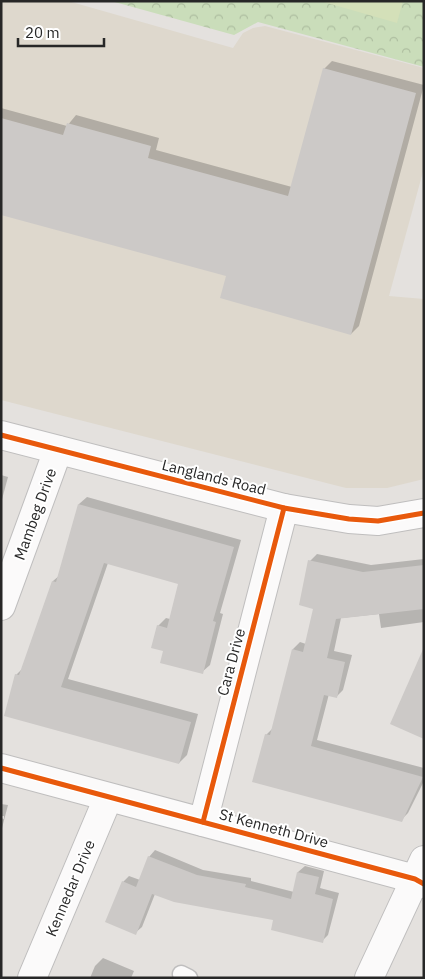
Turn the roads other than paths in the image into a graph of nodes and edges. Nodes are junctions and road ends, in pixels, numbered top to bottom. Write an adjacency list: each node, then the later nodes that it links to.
1 (1, 435): 2 (street, Langlands Road)
2 (58, 450): 3 (street, Langlands Road); 5 (street, Mambeg Drive)
3 (284, 508): 4 (street, Langlands Road); 8 (street, Cara Drive)
4 (424, 513)
5 (1, 606)
6 (1, 768): 7 (street, St Kenneth Drive)
7 (108, 798): 8 (street, St Kenneth Drive); 10 (street, Kennedar Drive)
8 (203, 822): 9 (street, St Kenneth Drive)
9 (421, 874): 11 (street)
10 (32, 978)
11 (369, 978)

